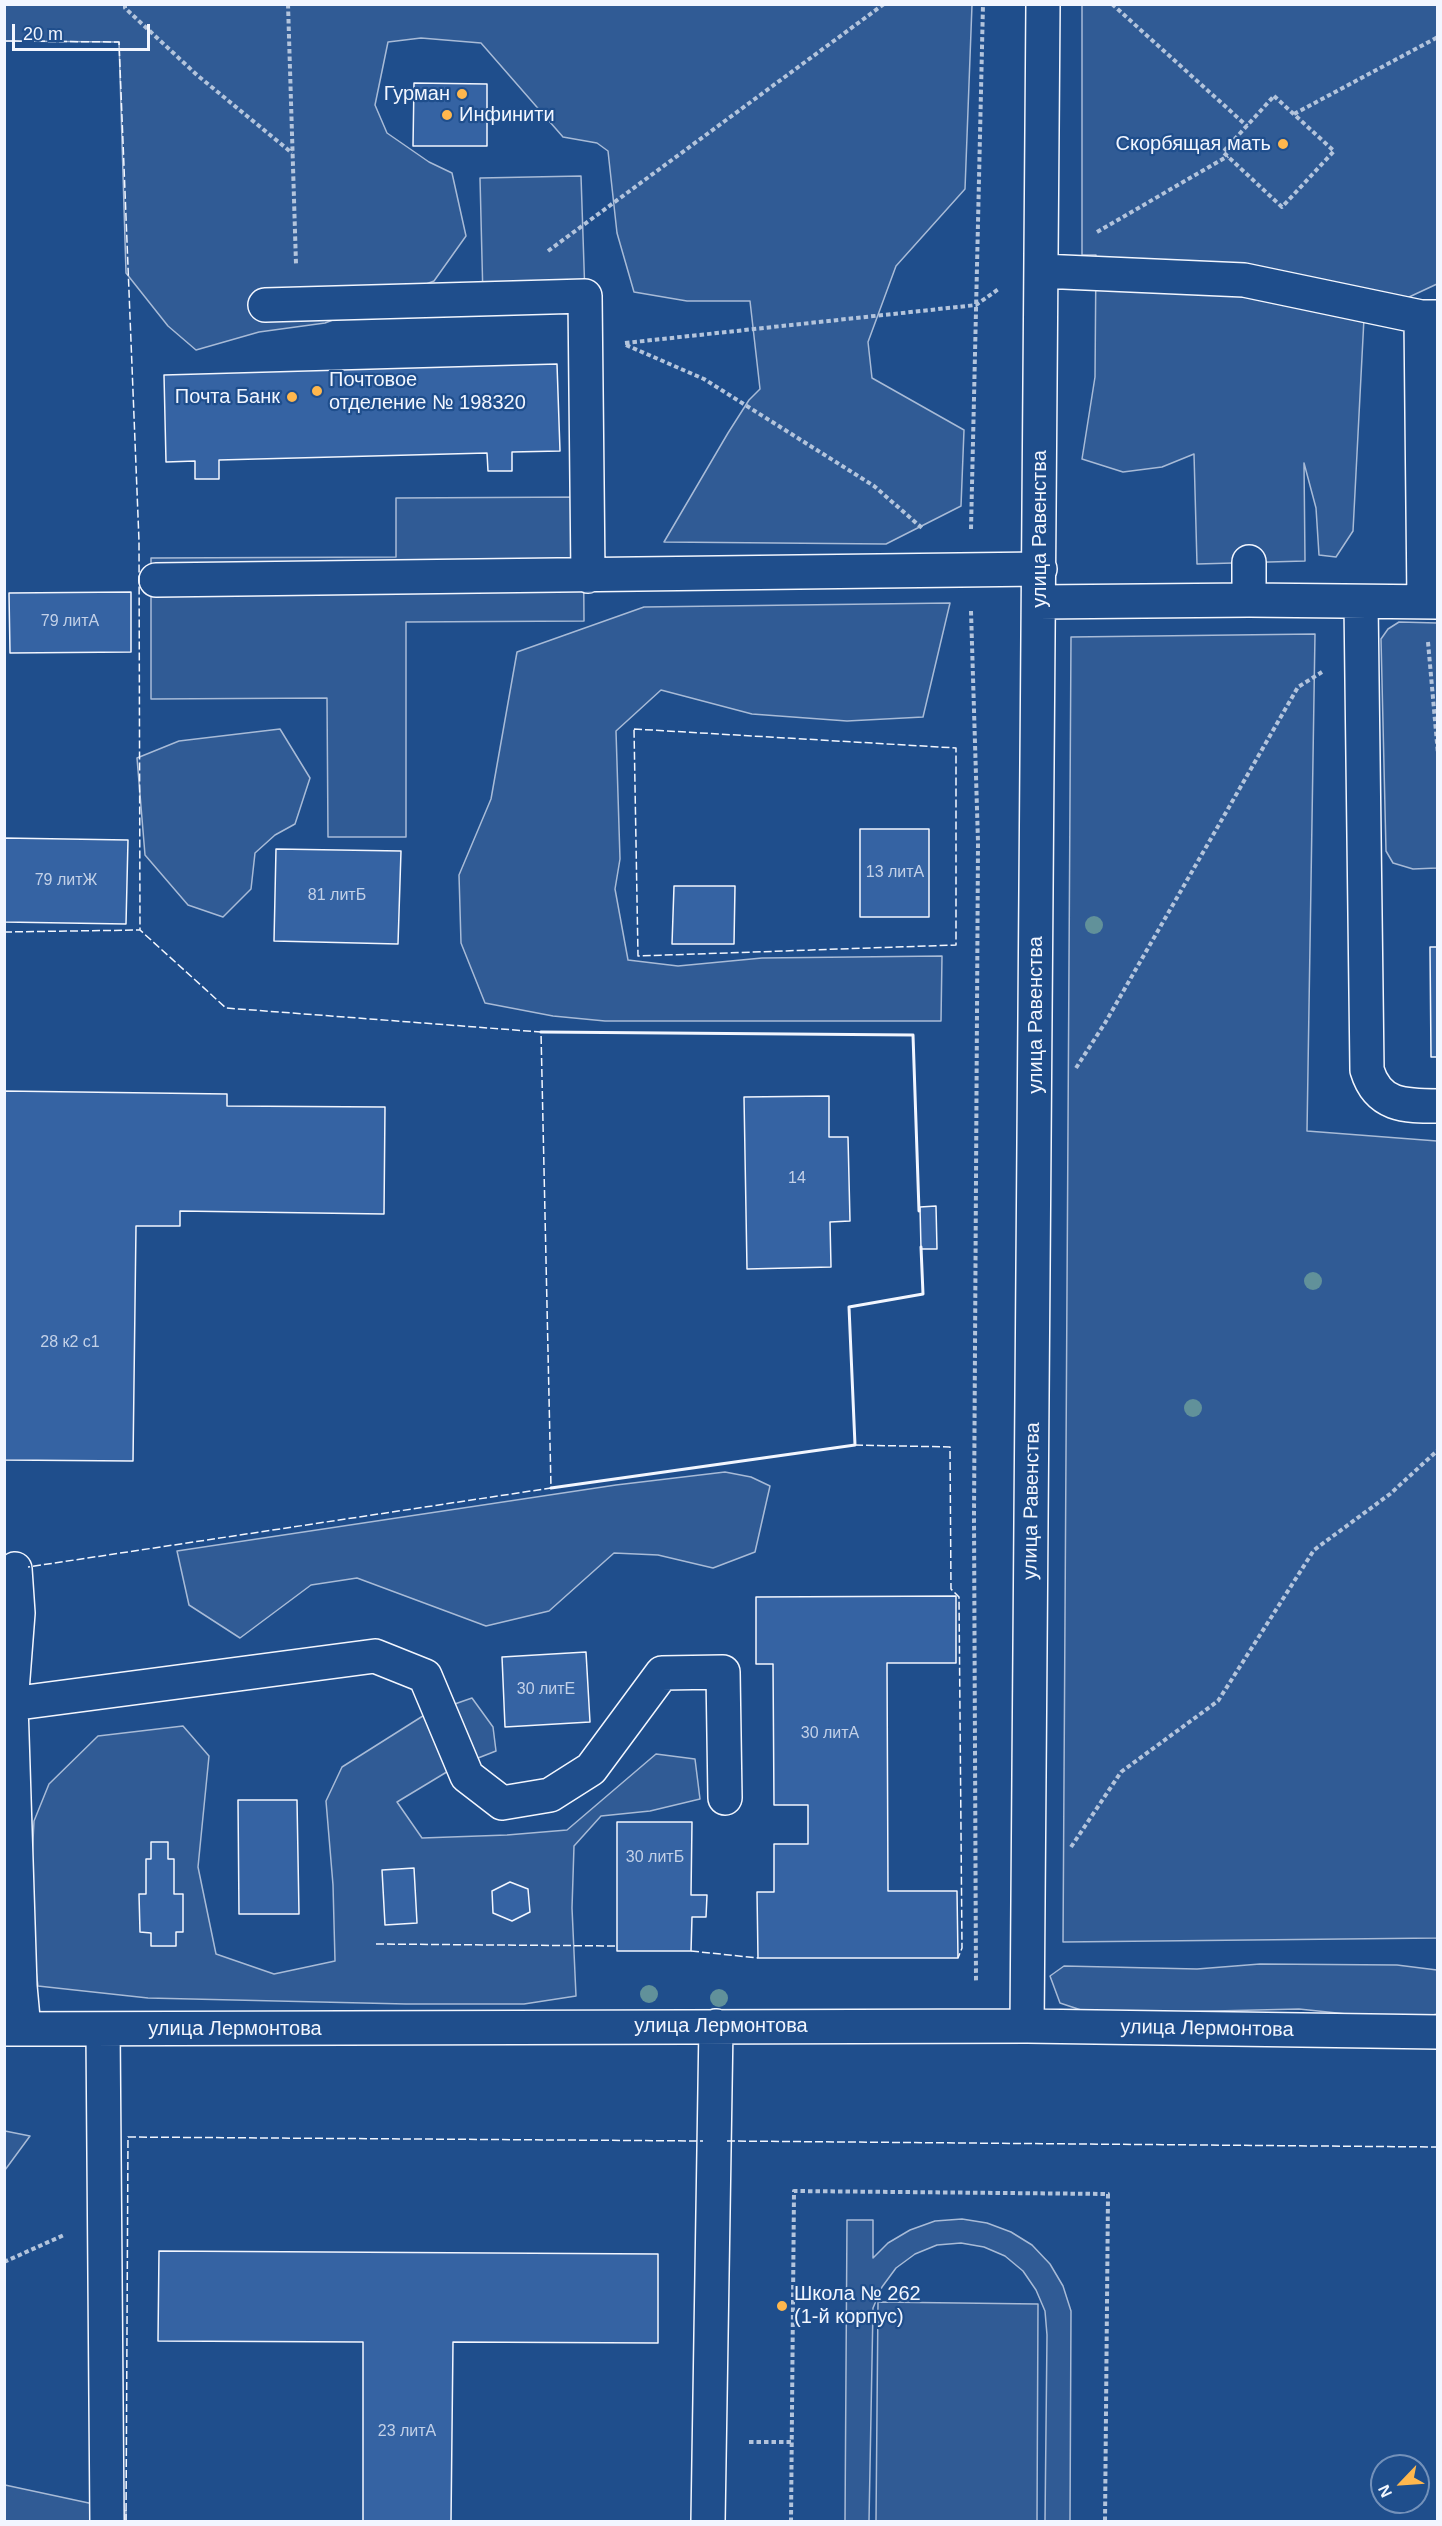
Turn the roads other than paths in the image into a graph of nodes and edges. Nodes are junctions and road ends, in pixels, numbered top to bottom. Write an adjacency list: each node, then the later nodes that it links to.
1 (1042, 4): 2 (street, улица Равенства)
2 (1041, 264): 4 (street); 6 (street, улица Равенства)
3 (281, 304): 7 (street)
4 (1429, 317): 12 (street)
5 (1249, 562): 9 (street)
6 (1040, 569): 7 (street); 10 (street, улица Равенства)
7 (588, 576): 8 (street)
8 (156, 580)
9 (1249, 600): 10 (street); 11 (street)
10 (1039, 602): 19 (street, улица Равенства)
11 (1360, 602): 12 (street); 13 (street)
12 (1431, 602)
13 (1437, 1106)
14 (15, 1569): 15 (street)
15 (11, 1613): 16 (street)
16 (11, 1704): 17 (street); 20 (street)
17 (725, 1798)
18 (716, 2026): 19 (street, улица Лермонтова); 21 (street, улица Лермонтова); 24 (street)
19 (1027, 2026): 22 (street, улица Лермонтова)
20 (14, 2029): 21 (street, улица Лермонтова)
21 (103, 2030): 23 (street)
22 (1437, 2032)
23 (107, 2522)
24 (708, 2522)

